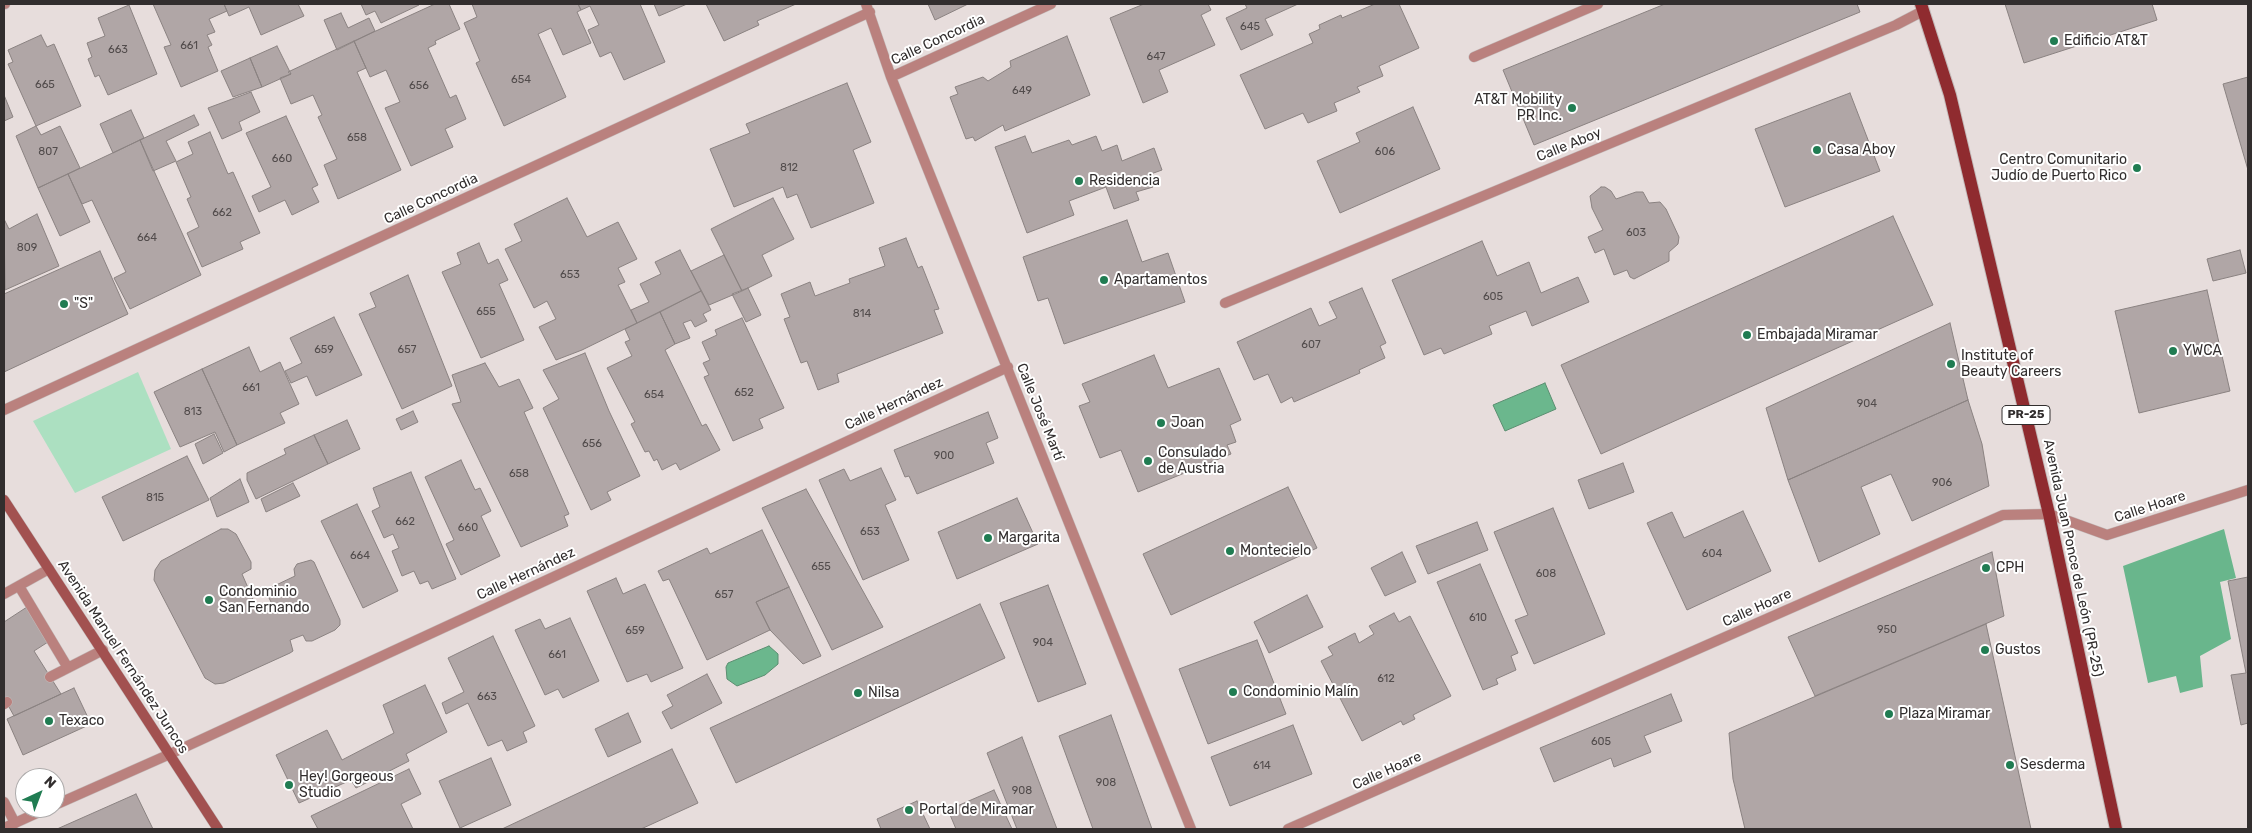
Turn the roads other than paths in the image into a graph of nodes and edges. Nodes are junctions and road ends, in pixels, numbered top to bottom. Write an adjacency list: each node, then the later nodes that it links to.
1 (1051, 4): 6 (street, Calle Concordia)
2 (1598, 4): 5 (street)
3 (868, 8): 6 (street, Calle José Martí); 9 (street, Calle Concordia)
4 (1922, 8): 7 (street, Calle Aboy); 12 (main road, Avenida Juan Ponce de León (PR-25) / PR-25)
5 (1474, 57)
6 (891, 77): 8 (street, Calle José Martí)
7 (1225, 302)
8 (1008, 367): 19 (street, Calle Hernández); 26 (street, Calle José Martí)
9 (4, 410)
10 (2248, 490): 12 (street, Calle Hoare)
11 (4, 500): 13 (main road, Avenida Manuel Fernández Juncos)
12 (2049, 514): 27 (street, Calle Hoare); 28 (main road, Avenida Juan Ponce de León (PR-25) / PR-25)
13 (49, 569): 14 (street); 16 (main road, Avenida Manuel Fernández Juncos)
14 (18, 586): 15 (street); 17 (street)
15 (4, 594)
16 (102, 650): 17 (street); 19 (main road, Avenida Manuel Fernández Juncos)
17 (68, 668): 18 (street)
18 (50, 677)
19 (170, 754): 20 (street, Calle Hernández); 25 (main road, Avenida Manuel Fernández Juncos)
20 (65, 801)
21 (4, 802): 23 (street)
22 (26, 818): 23 (street)
23 (15, 823): 24 (street)
24 (4, 828)
25 (218, 829)
26 (1191, 829)
27 (1288, 829)
28 (2116, 829)

